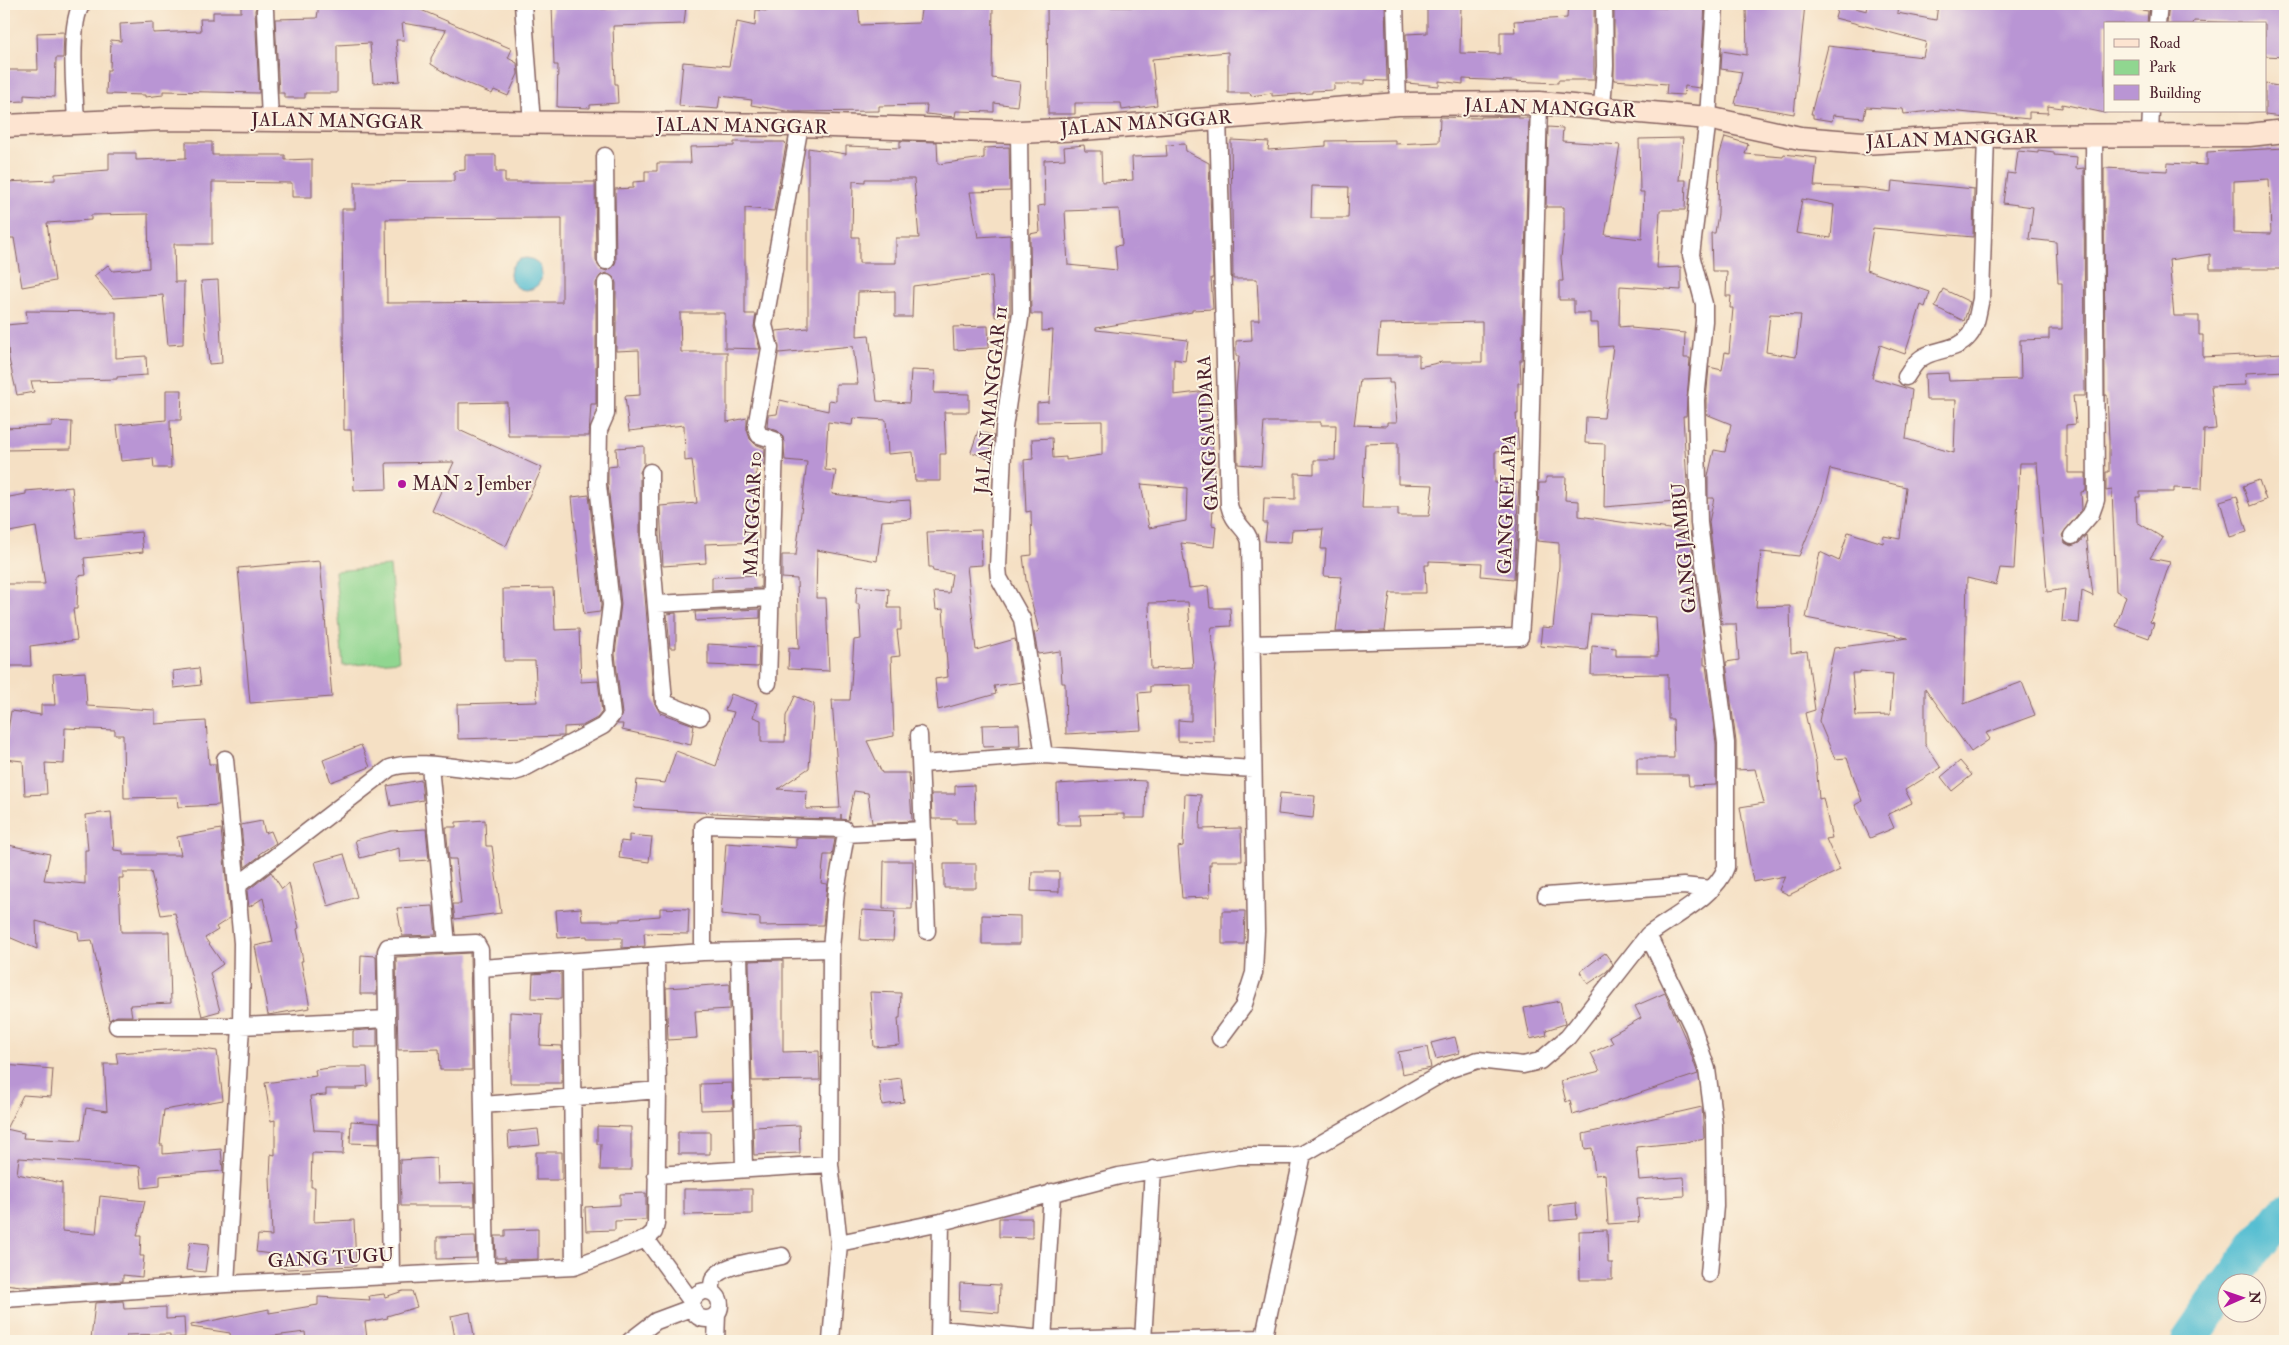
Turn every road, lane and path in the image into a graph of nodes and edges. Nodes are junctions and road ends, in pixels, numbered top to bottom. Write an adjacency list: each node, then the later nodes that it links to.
1 (82, 4): 16 (street)
2 (523, 4): 17 (street)
3 (1395, 4): 10 (street)
4 (1604, 4): 11 (street)
5 (1715, 4): 14 (street, GANG JAMBU)
6 (2159, 4): 8 (street)
7 (265, 10): 15 (street)
8 (2158, 22)
9 (1539, 103): 10 (main road, JALAN MANGGAR); 11 (main road, JALAN MANGGAR); 33 (street, GANG KELAPA)
10 (1398, 104): 13 (main road, JALAN MANGGAR)
11 (1602, 107): 14 (main road, JALAN MANGGAR)
12 (2151, 112): 23 (street)
13 (1218, 118): 20 (main road, JALAN MANGGAR); 33 (street, GANG SAUDARA)
14 (1708, 118): 24 (main road, JALAN MANGGAR); 45 (street, GANG JAMBU)
15 (270, 120): 16 (main road, JALAN MANGGAR); 17 (main road, JALAN MANGGAR)
16 (76, 122): 18 (main road, JALAN MANGGAR)
17 (532, 123): 19 (main road, JALAN MANGGAR)
18 (4, 126)
19 (800, 126): 20 (main road, JALAN MANGGAR); 31 (street, MANGGAR 10)
20 (1019, 132): 37 (street, JALAN MANGGAR 11)
21 (2285, 132): 23 (main road, JALAN MANGGAR)
22 (2094, 134): 23 (main road, JALAN MANGGAR); 24 (main road, JALAN MANGGAR); 30 (street)
23 (2150, 134)
24 (1986, 136): 28 (street)
25 (605, 156): 26 (street)
26 (606, 262)
27 (606, 283): 40 (street)
28 (1906, 377)
29 (650, 472): 32 (street)
30 (2072, 536)
31 (770, 598): 32 (street); 34 (street, MANGGAR 10)
32 (657, 604): 35 (street)
33 (1251, 644): 41 (street, GANG SAUDARA)
34 (768, 683)
35 (700, 717)
36 (919, 736): 39 (street)
37 (1044, 754): 39 (street); 41 (street)
38 (225, 759): 44 (street)
39 (921, 764): 42 (street)
40 (430, 766): 44 (street); 49 (street)
41 (1253, 769): 59 (street, GANG SAUDARA)
42 (923, 830): 43 (street); 47 (street)
43 (846, 834): 50 (street); 51 (street)
44 (237, 886): 58 (street)
45 (1712, 889): 46 (street); 48 (street, GANG JAMBU)
46 (1546, 896)
47 (927, 931)
48 (1651, 941): 63 (street, GANG JAMBU); 76 (street)
49 (447, 944): 55 (street); 56 (street)
50 (831, 949): 52 (street); 64 (street)
51 (703, 952): 52 (street); 53 (street)
52 (739, 952): 65 (street)
53 (656, 957): 54 (street); 60 (street)
54 (571, 963): 55 (street); 61 (street)
55 (481, 968): 62 (street)
56 (387, 1019): 58 (street); 75 (street)
57 (116, 1026): 58 (street)
58 (241, 1026): 77 (street)
59 (1220, 1038)
60 (658, 1090): 61 (street); 67 (street)
61 (572, 1098): 62 (street); 73 (street)
62 (483, 1105): 74 (street)
63 (1303, 1154): 66 (street); 83 (street)
64 (830, 1164): 65 (street); 71 (street)
65 (744, 1168): 67 (street)
66 (1153, 1169): 68 (street); 88 (street)
67 (656, 1174): 70 (street)
68 (1052, 1192): 69 (street); 84 (street)
69 (941, 1222): 71 (street); 82 (street)
70 (650, 1235): 73 (street, GANG TUGU); 80 (street)
71 (839, 1236): 87 (street)
72 (782, 1256): 78 (street)
73 (574, 1267): 74 (street, GANG TUGU)
74 (486, 1271): 75 (street, GANG TUGU)
75 (391, 1274): 77 (street, GANG TUGU)
76 (1709, 1274)
77 (226, 1284): 79 (street, GANG TUGU)
78 (711, 1292): 80 (street); 81 (street)
79 (4, 1299)
80 (692, 1305): 81 (street); 85 (street)
81 (717, 1314): 86 (street)
82 (939, 1335): 84 (street)
83 (1263, 1339): 89 (street)
84 (1043, 1340): 88 (street)
85 (630, 1341)
86 (716, 1341)
87 (831, 1341)
88 (1143, 1341)
89 (1150, 1341)

